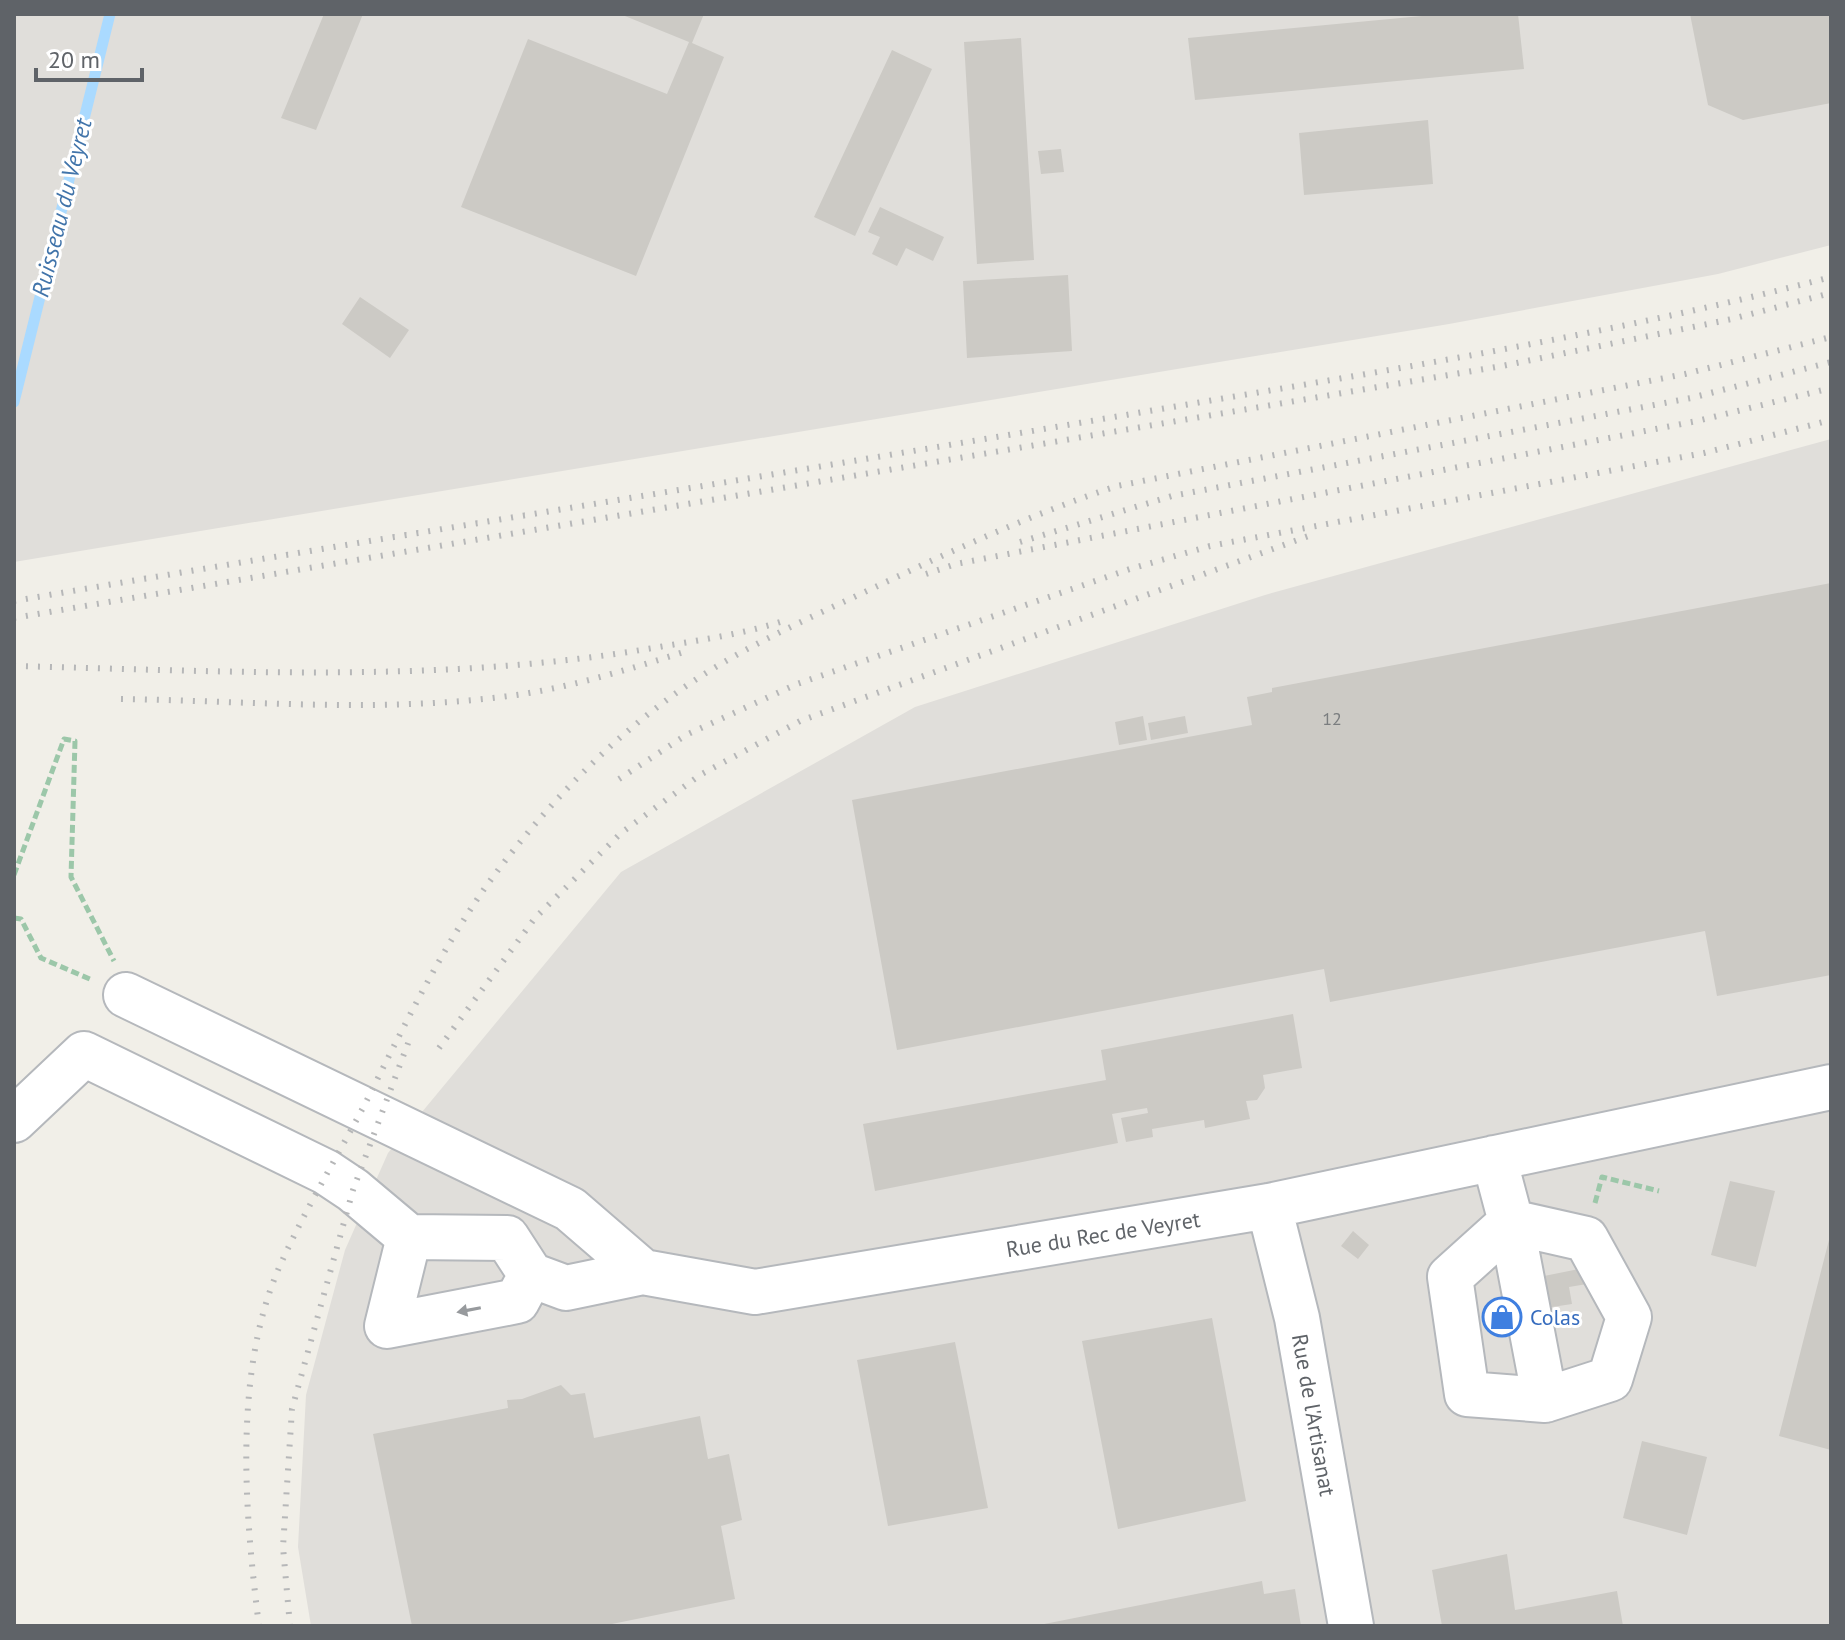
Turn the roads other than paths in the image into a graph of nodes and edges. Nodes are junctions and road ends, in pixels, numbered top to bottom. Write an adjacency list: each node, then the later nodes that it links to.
1 (126, 995): 8 (street)
2 (1831, 1087): 4 (street, Rue du Rec de Veyret)
3 (14, 1120): 7 (street)
4 (1494, 1158): 5 (street, Rue du Rec de Veyret); 6 (street)
5 (1269, 1206): 8 (street, Rue du Rec de Veyret); 11 (street, Rue de l'Artisanat)
6 (1511, 1222): 10 (street); 10 (street); 10 (street)
7 (409, 1237): 9 (street); 9 (street, one-way to 7)
8 (643, 1272): 9 (street)
9 (531, 1275)
10 (1545, 1400)
11 (1351, 1626)

